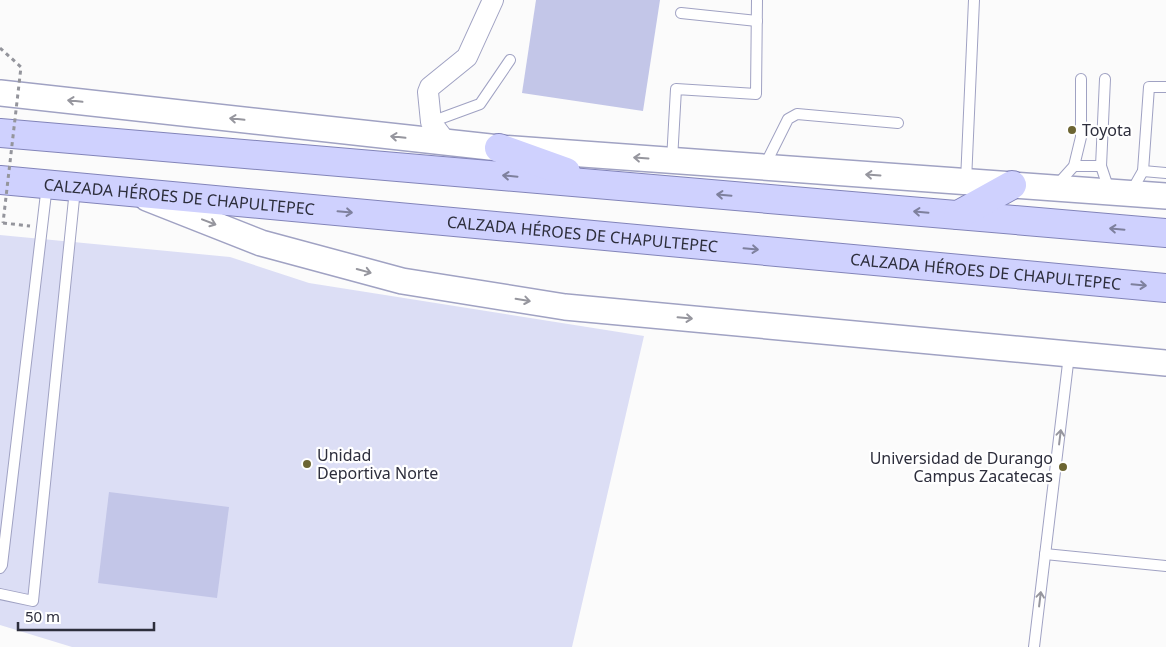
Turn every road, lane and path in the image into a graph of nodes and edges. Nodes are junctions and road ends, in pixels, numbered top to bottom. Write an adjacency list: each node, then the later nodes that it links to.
1 (494, 0): 12 (street)
2 (757, 0): 5 (lane)
3 (974, 0): 24 (lane)
4 (681, 13): 5 (lane)
5 (757, 21): 17 (lane)
6 (0, 48): 34 (path, bridge)
7 (510, 60): 12 (lane)
8 (1105, 78): 19 (lane)
9 (1081, 79): 18 (lane)
10 (1166, 87): 21 (lane)
11 (0, 93): 15 (street, one-way to 11)
12 (431, 122): 15 (street)
13 (898, 123): 20 (lane)
14 (0, 133): 26 (main road, one-way to 14)
15 (446, 142): 16 (street)
16 (499, 148): 17 (street, one-way to 16); 26 (main road)
17 (672, 161): 20 (street)
18 (1074, 166): 19 (lane); 28 (lane)
19 (1100, 166): 30 (lane)
20 (764, 168): 24 (street, one-way to 20)
21 (1143, 171): 22 (lane); 30 (lane)
22 (1166, 173)
23 (0, 180): 25 (main road, CALZADA HÉROES DE CHAPULTEPEC)
24 (966, 182): 27 (street)
25 (47, 185): 29 (main road, CALZADA HÉROES DE CHAPULTEPEC); 41 (lane)
26 (603, 185): 33 (main road, one-way to 26)
27 (1012, 185): 28 (street); 33 (main road)
28 (1055, 187): 30 (street)
29 (75, 188): 31 (main road, CALZADA HÉROES DE CHAPULTEPEC); 42 (lane)
30 (1120, 191): 32 (street)
31 (130, 192): 36 (main road, CALZADA HÉROES DE CHAPULTEPEC, one-way to 36); 37 (street, one-way to 37)
32 (1166, 196)
33 (958, 215): 35 (main road, one-way to 33)
34 (36, 227)
35 (1166, 233)
36 (1166, 288)
37 (1070, 355): 38 (street); 39 (lane, one-way to 37)
38 (1166, 363)
39 (1046, 554): 40 (lane); 43 (lane, one-way to 39)
40 (1166, 566)
41 (0, 568)
42 (0, 594)
43 (1034, 647)

